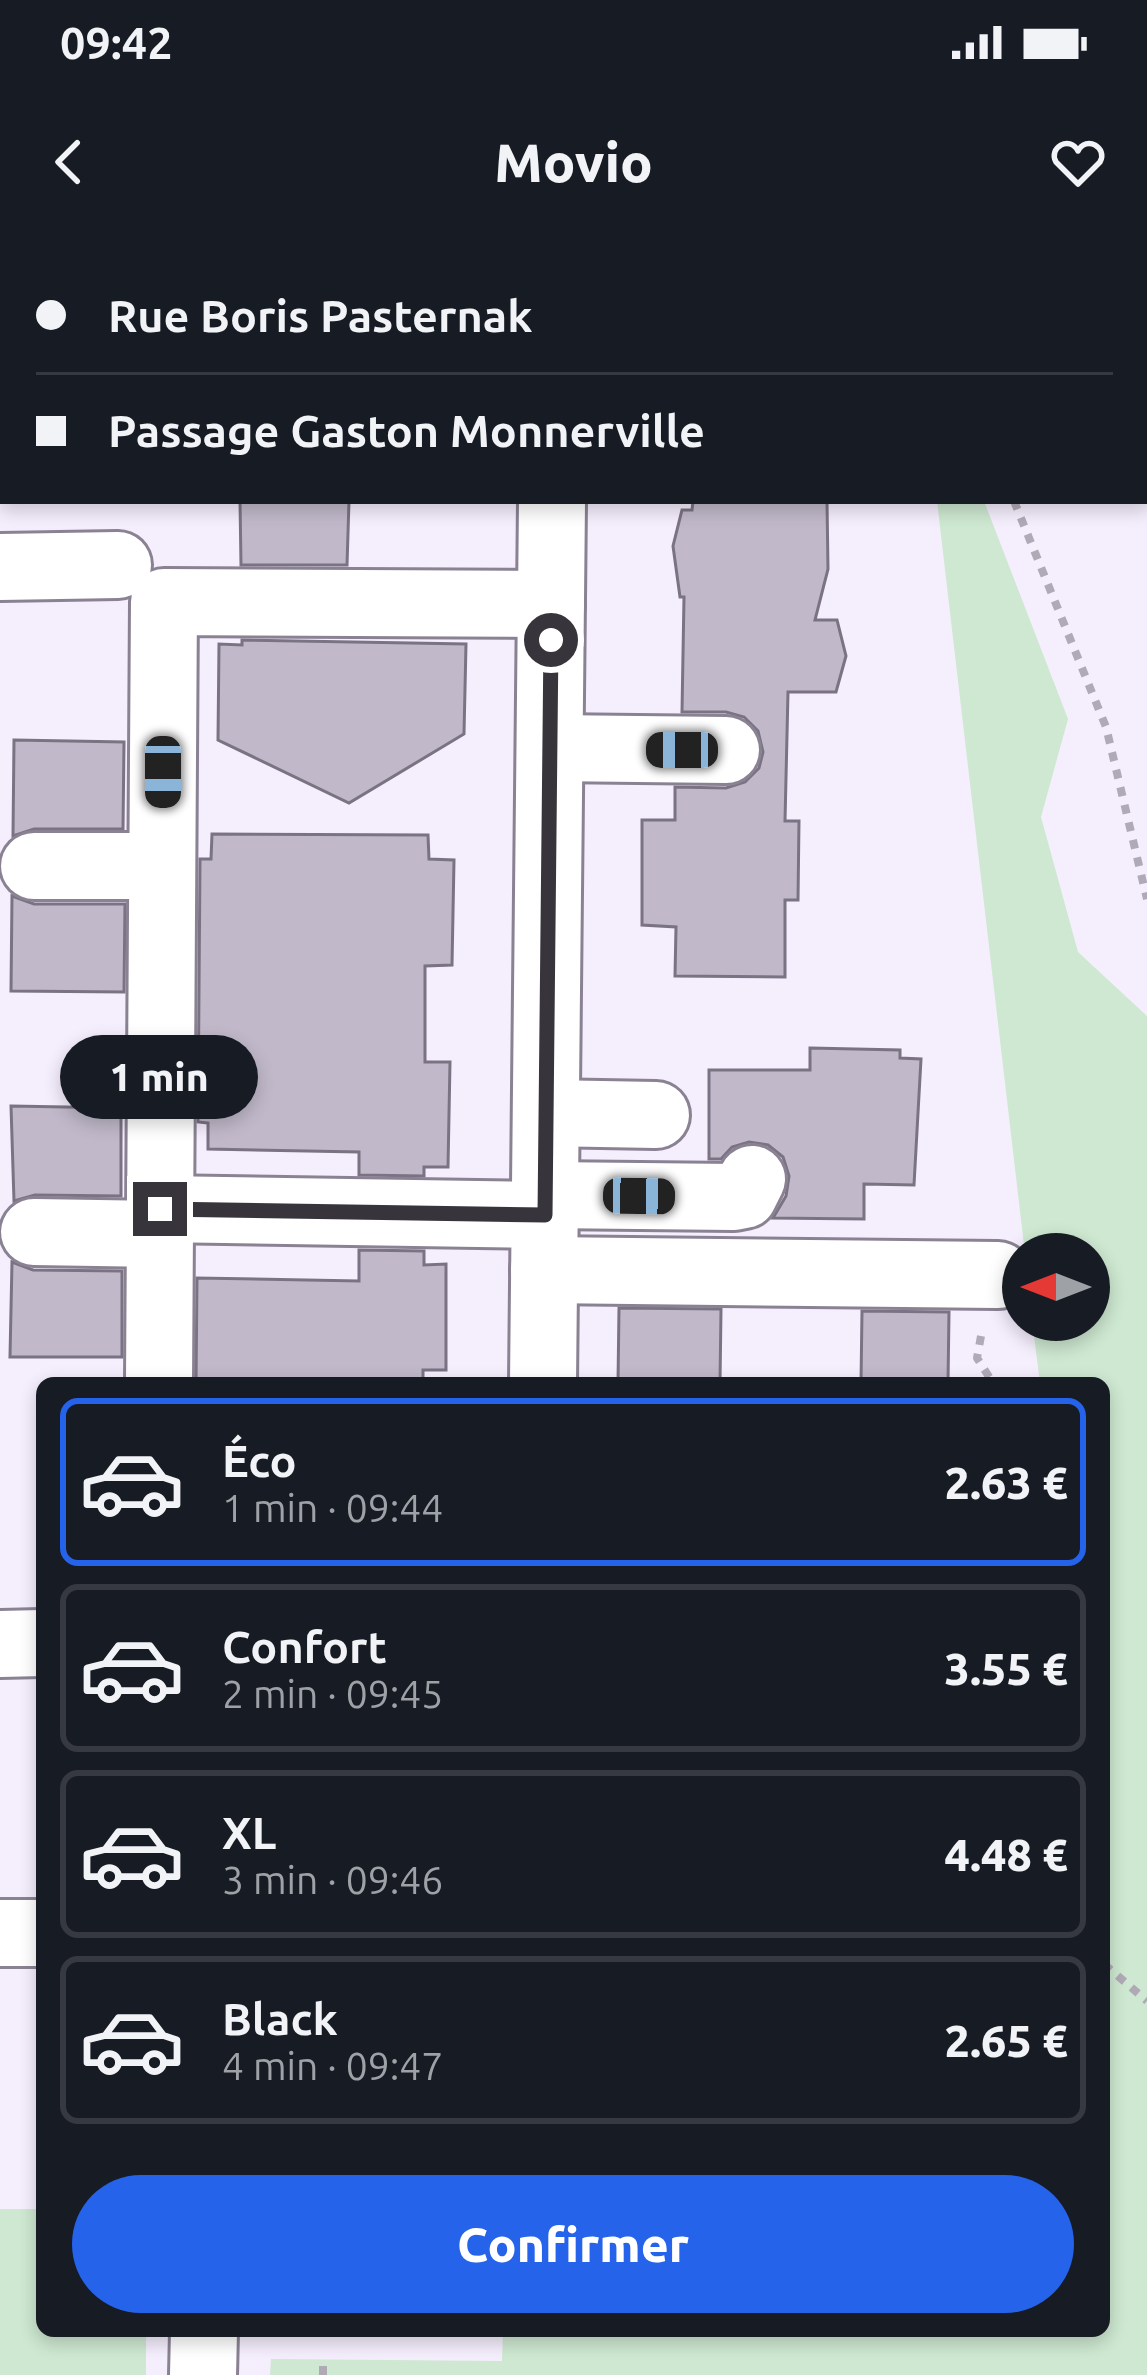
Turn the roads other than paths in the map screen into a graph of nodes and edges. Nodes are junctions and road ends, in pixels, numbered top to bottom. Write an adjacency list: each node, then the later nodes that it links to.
1 (552, 504): 4 (street)
2 (118, 565): 3 (street)
3 (0, 567)
4 (551, 604): 5 (street); 8 (street)
5 (550, 748): 6 (street); 9 (street)
6 (726, 750)
7 (34, 866): 8 (street)
8 (162, 866): 12 (street)
9 (546, 1113): 10 (street); 13 (street)
10 (656, 1114)
11 (752, 1179): 13 (street)
12 (160, 1222): 13 (street); 14 (street); 16 (street)
13 (544, 1226): 15 (street); 17 (street)
14 (34, 1232)
15 (998, 1275)
16 (159, 1377)
17 (543, 1377)
18 (36, 1643): 19 (street)
19 (0, 1644)
20 (0, 1933): 21 (street)
21 (36, 1933)
22 (204, 2337): 23 (street)
23 (203, 2375)

